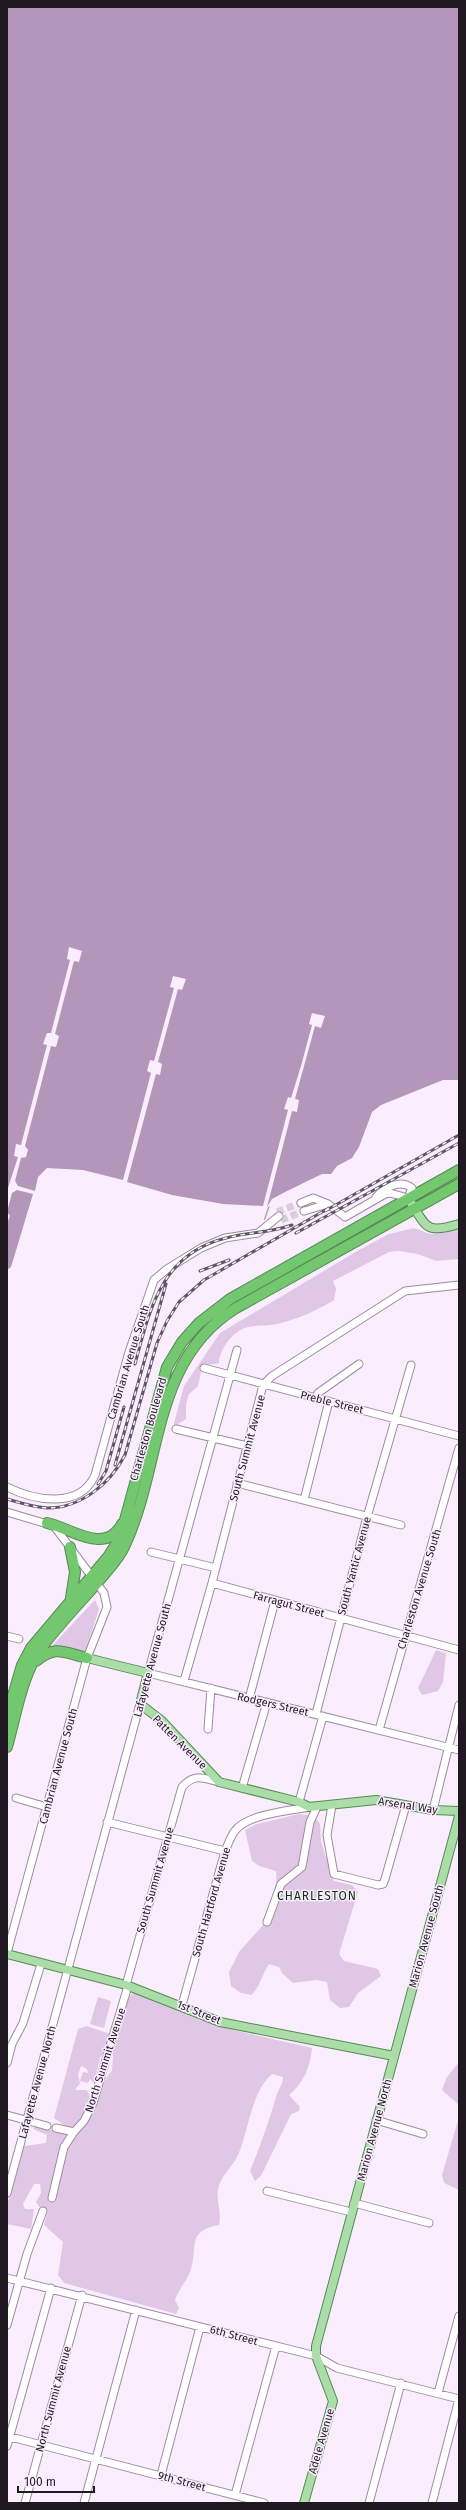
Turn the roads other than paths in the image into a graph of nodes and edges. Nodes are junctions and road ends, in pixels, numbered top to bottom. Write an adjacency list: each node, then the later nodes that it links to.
1 (459, 1170): 4 (highway, Charleston Boulevard)
2 (459, 1184): 6 (highway, Charleston Boulevard)
3 (376, 1197): 4 (street); 4 (street); 5 (street)
4 (408, 1198): 6 (main road); 29 (highway, Charleston Boulevard)
5 (303, 1207)
6 (416, 1209): 8 (main road); 36 (highway, Charleston Boulevard)
7 (279, 1216): 25 (street, Cambrian Avenue South)
8 (459, 1224)
9 (459, 1285): 15 (street, South Summit Avenue)
10 (236, 1350): 14 (street, Lafayette Avenue South)
11 (359, 1364): 16 (street)
12 (411, 1365): 18 (street, South Yantic Avenue)
13 (204, 1368): 14 (street, Preble Street)
14 (230, 1374): 15 (street, Preble Street); 21 (street, Lafayette Avenue South)
15 (263, 1385): 16 (street, Preble Street); 22 (street, South Summit Avenue)
16 (316, 1398): 17 (street, Preble Street)
17 (329, 1401): 18 (street, Preble Street); 26 (street)
18 (396, 1418): 20 (street, Preble Street); 28 (street, South Yantic Avenue)
19 (176, 1429): 21 (street)
20 (459, 1436)
21 (211, 1438): 22 (street); 34 (street, Lafayette Avenue South)
22 (247, 1446): 24 (street, South Summit Avenue)
23 (459, 1448): 41 (street, Charleston Avenue South)
24 (237, 1483): 26 (street); 35 (street, South Summit Avenue)
25 (7, 1487)
26 (304, 1500): 28 (street)
27 (7, 1512): 30 (street)
28 (367, 1516): 31 (street); 40 (street, South Yantic Avenue)
29 (125, 1519): 30 (highway); 36 (highway, Charleston Boulevard)
30 (47, 1523): 32 (street, Cambrian Avenue South)
31 (401, 1525)
32 (70, 1547): 36 (street, Cambrian Avenue South); 38 (highway)
33 (151, 1552): 34 (street)
34 (179, 1560): 35 (street); 47 (street, Lafayette Avenue South)
35 (216, 1568): 37 (street, South Summit Avenue)
36 (95, 1579): 38 (highway, Charleston Boulevard); 45 (street, Cambrian Avenue South); 46 (highway, Charleston Boulevard)
37 (212, 1583): 39 (street, Farragut Street); 48 (street, South Summit Avenue)
38 (70, 1599): 55 (highway, Charleston Boulevard)
39 (275, 1601): 40 (street, Farragut Street); 50 (street)
40 (341, 1617): 41 (street, Farragut Street); 54 (street, South Yantic Avenue)
41 (405, 1635): 44 (street, Farragut Street); 57 (street, Charleston Avenue South)
42 (7, 1636): 43 (street)
43 (19, 1639)
44 (459, 1650)
45 (87, 1658): 46 (highway); 47 (main road, Rodgers Street); 68 (street, Cambrian Avenue South)
46 (33, 1663): 58 (highway, Charleston Boulevard)
47 (148, 1673): 48 (street, Rodgers Street); 52 (main road, Lafayette Avenue South)
48 (184, 1681): 49 (street, Rodgers Street)
49 (211, 1688): 50 (street, Rodgers Street); 56 (street)
50 (249, 1699): 51 (street, Rodgers Street)
51 (266, 1702): 54 (street, Rodgers Street); 63 (street)
52 (140, 1704): 62 (main road, Patten Avenue); 73 (street, Lafayette Avenue South)
53 (459, 1705): 59 (street)
54 (320, 1715): 57 (street, Rodgers Street); 65 (street, South Yantic Avenue)
55 (7, 1716)
56 (208, 1729)
57 (379, 1730): 59 (street, Rodgers Street)
58 (7, 1747)
59 (450, 1748): 60 (street, Rodgers Street); 70 (street)
60 (459, 1750)
61 (190, 1778): 62 (street, Patten Avenue); 74 (street, South Summit Avenue)
62 (219, 1782): 63 (main road, Patten Avenue)
63 (242, 1788): 65 (main road, Patten Avenue)
64 (16, 1798): 68 (street)
65 (299, 1802): 69 (main road, Patten Avenue)
66 (332, 1805): 67 (main road, Arsenal Way); 67 (street); 69 (main road, Arsenal Way)
67 (406, 1805): 70 (main road, Arsenal Way)
68 (47, 1807): 77 (street, Cambrian Avenue South)
69 (313, 1807): 75 (street, South Hartford Avenue); 76 (street)
70 (433, 1810): 71 (main road, Arsenal Way)
71 (459, 1811)
72 (459, 1816): 82 (main road, Marion Avenue South)
73 (108, 1822): 74 (street); 79 (street, Lafayette Avenue South)
74 (167, 1836): 75 (street); 80 (street, South Summit Avenue)
75 (225, 1852): 81 (street, South Hartford Avenue)
76 (267, 1922)
77 (7, 1953): 78 (main road, 1st Street)
78 (41, 1964): 79 (main road, 1st Street); 83 (street)
79 (66, 1970): 80 (main road, 1st Street); 85 (street, Lafayette Avenue North)
80 (127, 1985): 81 (main road, 1st Street); 89 (street, North Summit Avenue)
81 (182, 2005): 82 (main road, 1st Street)
82 (394, 2056): 86 (main road, Marion Avenue North)
83 (7, 2063)
84 (7, 2115): 85 (street)
85 (26, 2120): 87 (street); 92 (street, Lafayette Avenue North)
86 (376, 2120): 90 (street); 94 (main road, Marion Avenue North)
87 (47, 2126)
88 (56, 2128): 89 (street)
89 (74, 2132): 93 (street, North Summit Avenue)
90 (422, 2134)
91 (267, 2192): 96 (street)
92 (7, 2193)
93 (52, 2198)
94 (354, 2203): 96 (main road, Marion Avenue North); 97 (street)
95 (43, 2212): 99 (street)
96 (351, 2212): 107 (main road)
97 (429, 2223)
98 (7, 2278): 99 (street, 6th Street)
99 (19, 2281): 100 (street, 6th Street); 104 (street)
100 (51, 2288): 101 (street, 6th Street); 111 (street)
101 (82, 2295): 102 (street, 6th Street); 112 (street, North Summit Avenue)
102 (136, 2310): 105 (street, 6th Street); 114 (street)
103 (459, 2316): 109 (street)
104 (7, 2325)
105 (200, 2327): 106 (street, 6th Street); 115 (street)
106 (276, 2346): 107 (street, 6th Street); 116 (street)
107 (316, 2356): 108 (street, 6th Street); 120 (main road, Adele Avenue)
108 (401, 2383): 109 (street, 6th Street); 121 (street)
109 (438, 2393): 110 (street, 6th Street)
110 (459, 2399): 122 (street)
111 (8, 2436): 112 (street, 9th Street); 113 (street)
112 (41, 2444): 114 (street, 9th Street); 117 (street, North Summit Avenue)
113 (7, 2446)
114 (96, 2459): 115 (street, 9th Street); 118 (street)
115 (161, 2475): 116 (street, 9th Street)
116 (235, 2495): 119 (street, 9th Street)
117 (25, 2503)
118 (84, 2503)
119 (264, 2503)
120 (304, 2503)
121 (369, 2503)
122 (432, 2503)

